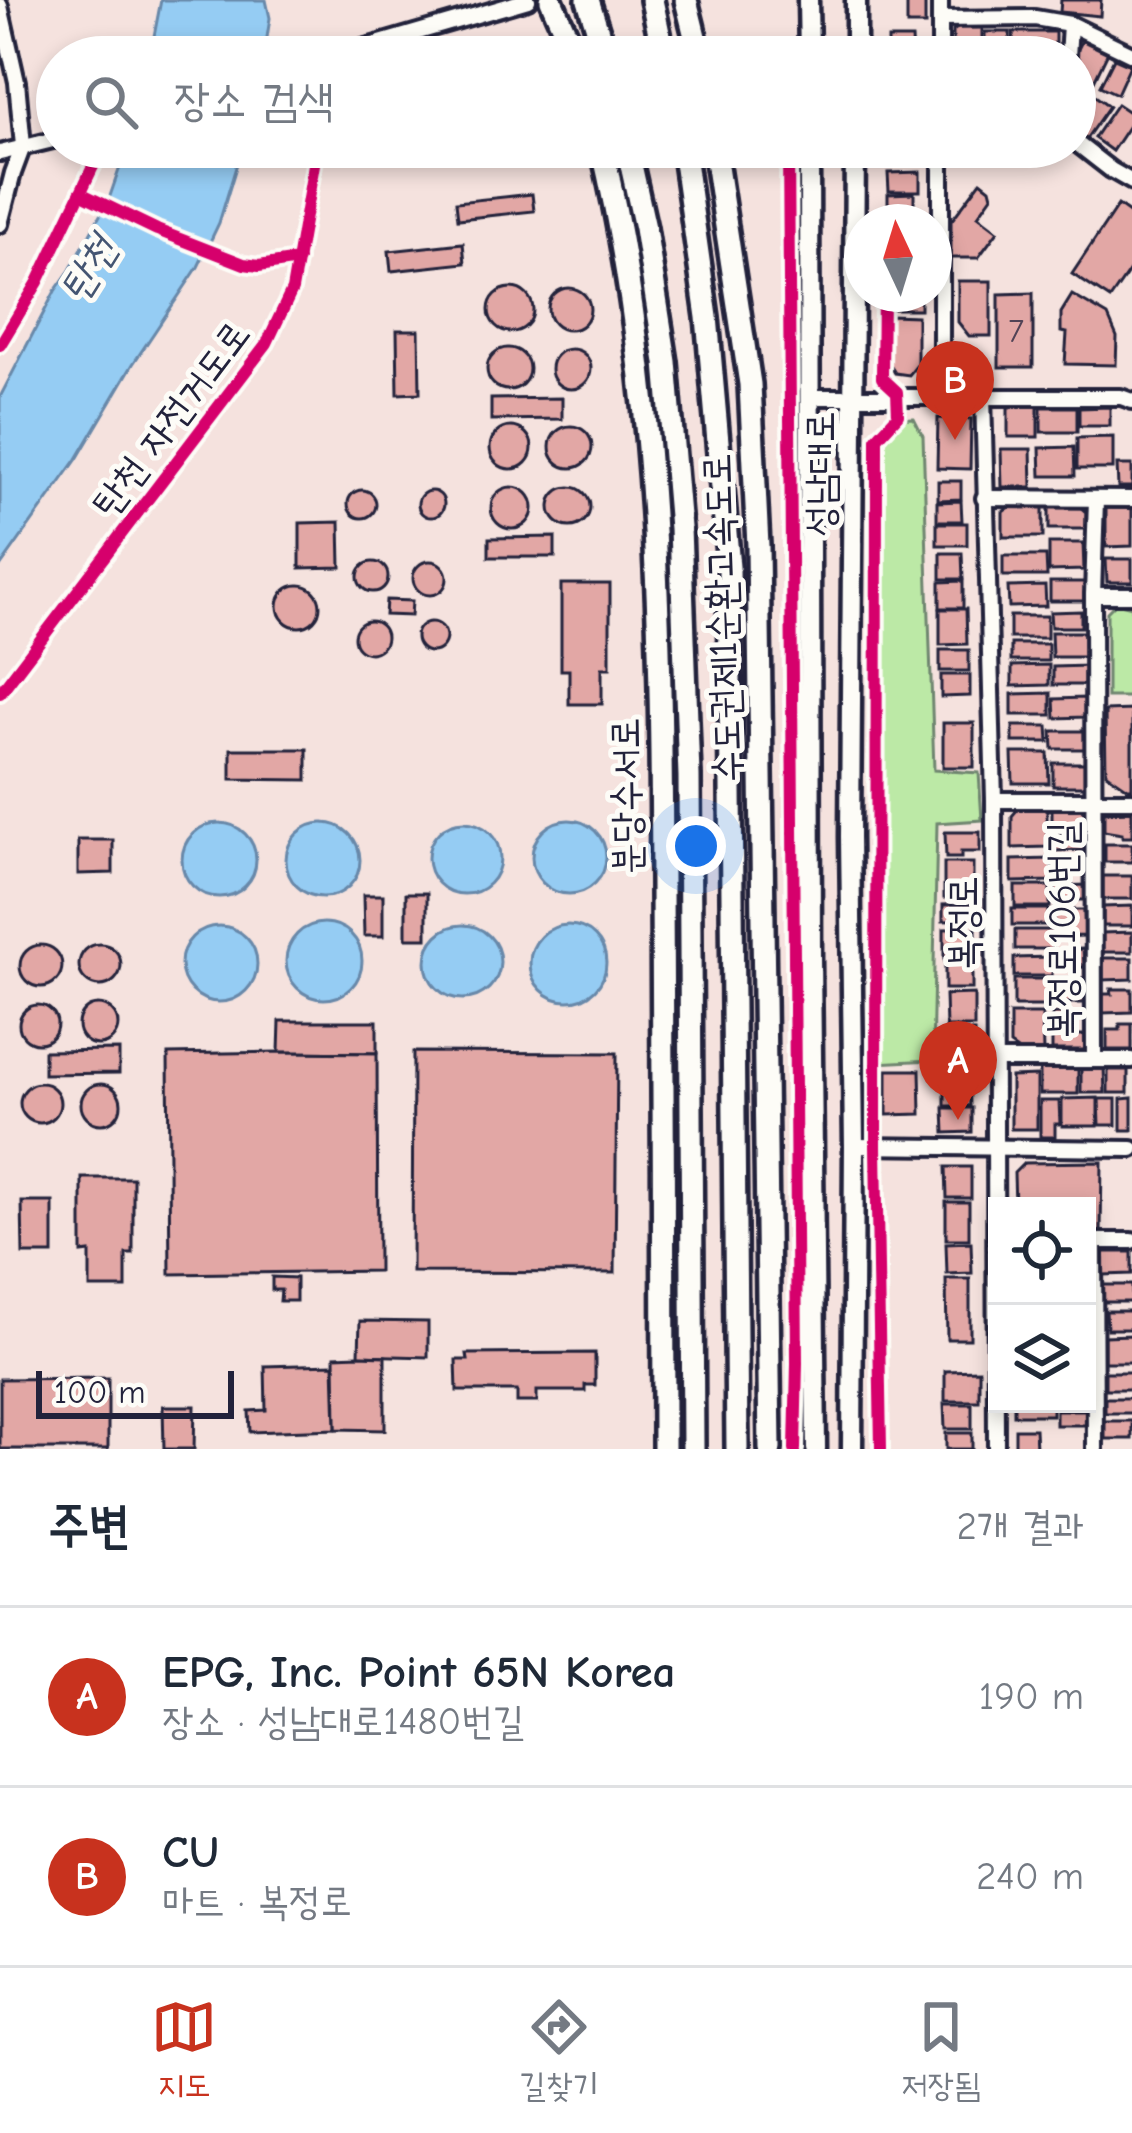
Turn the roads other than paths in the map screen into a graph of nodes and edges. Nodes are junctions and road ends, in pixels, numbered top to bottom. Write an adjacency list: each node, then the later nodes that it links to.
1 (528, 0): 14 (street)
2 (551, 0): 15 (highway)
3 (563, 0): 16 (highway)
4 (588, 0): 17 (highway)
5 (598, 0): 18 (highway)
6 (652, 0): 19 (highway)
7 (686, 0): 20 (highway)
8 (808, 0): 21 (main road)
9 (856, 0): 22 (main road)
10 (940, 0): 12 (street)
11 (0, 6): 29 (street)
12 (940, 19): 13 (street); 23 (street)
13 (1070, 24): 24 (street); 25 (street)
14 (404, 36)
15 (568, 36)
16 (572, 36)
17 (600, 36)
18 (604, 36)
19 (660, 36)
20 (695, 36)
21 (809, 36)
22 (856, 36)
23 (940, 36)
24 (1070, 36)
25 (1095, 36)
26 (1096, 37): 27 (street)
27 (1132, 54)
28 (36, 143): 29 (street)
29 (23, 146): 30 (street); 40 (street)
30 (0, 153)
31 (1096, 158): 39 (street)
32 (606, 168): 65 (highway, 분당수서로)
33 (632, 168): 66 (highway, 분당수서로)
34 (686, 168): 67 (highway, 수도권제1순환고속도로)
35 (717, 168): 68 (highway, 수도권제1순환고속도로)
36 (809, 168): 43 (main road, 성남대로)
37 (855, 168): 44 (main road, 성남대로)
38 (940, 168): 41 (street)
39 (1132, 182)
40 (0, 224)
41 (941, 396): 42 (street); 44 (street)
42 (983, 396): 45 (street); 46 (street, 복정로)
43 (811, 397): 44 (street); 69 (main road, 성남대로)
44 (852, 397): 57 (main road, 성남대로)
45 (1132, 401)
46 (984, 498): 47 (street); 51 (street, 복정로)
47 (1096, 499): 48 (street); 49 (street, 복정로106번길)
48 (1132, 499)
49 (1093, 595): 50 (street); 52 (street, 복정로106번길)
50 (1132, 595)
51 (994, 800): 52 (street); 54 (street, 복정로)
52 (1093, 800): 53 (street); 55 (street, 복정로106번길)
53 (1132, 800)
54 (996, 1060): 55 (street, 복정로106번길); 58 (street, 복정로)
55 (1094, 1060): 56 (street, 복정로106번길)
56 (1132, 1060)
57 (854, 1146): 58 (street); 70 (main road, 성남대로)
58 (995, 1149): 59 (street); 60 (street, 복정로)
59 (1132, 1149)
60 (996, 1197)
61 (1096, 1241): 62 (street)
62 (1132, 1241)
63 (996, 1305): 71 (street, 복정로)
64 (1092, 1305): 72 (street)
65 (664, 1449)
66 (693, 1449)
67 (737, 1449)
68 (770, 1449)
69 (816, 1449)
70 (852, 1449)
71 (996, 1449)
72 (1095, 1449)

